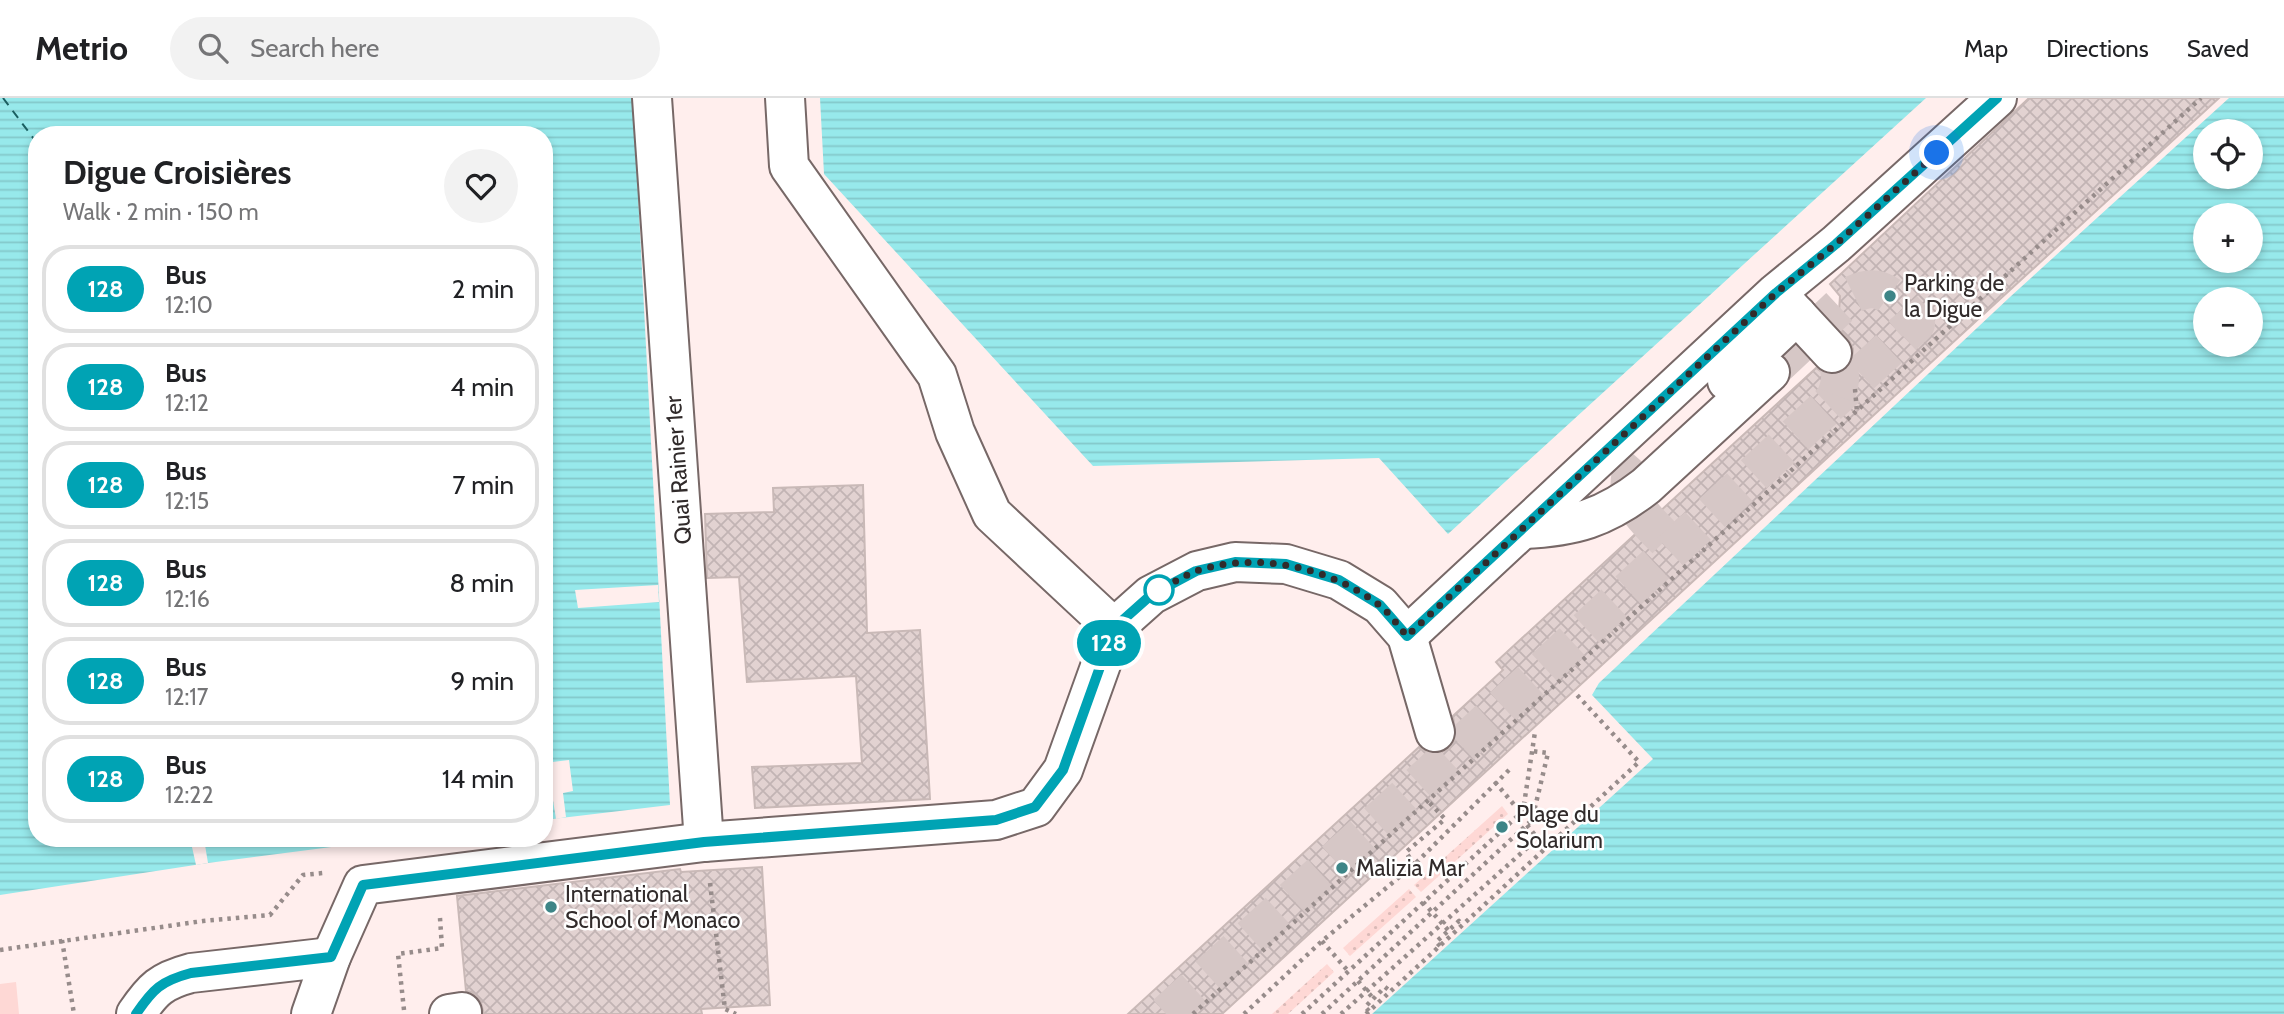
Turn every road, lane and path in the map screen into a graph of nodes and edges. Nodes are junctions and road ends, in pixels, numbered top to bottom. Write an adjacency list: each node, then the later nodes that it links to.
1 (652, 98): 22 (lane, Quai Rainier 1er)
2 (785, 98): 10 (lane)
3 (1997, 98): 5 (lane)
4 (2201, 98): 18 (path)
5 (1786, 304): 6 (lane); 8 (lane); 9 (lane)
6 (1832, 353)
7 (1770, 372): 9 (lane)
8 (1640, 460)
9 (1523, 529): 11 (lane)
10 (1114, 628): 11 (lane); 22 (lane)
11 (1407, 636): 13 (lane)
12 (1577, 695): 23 (path)
13 (1435, 732)
14 (1535, 732): 15 (path)
15 (1532, 751): 19 (path); 20 (path)
16 (1511, 768): 17 (path)
17 (1495, 782): 19 (path); 24 (path)
18 (1428, 802): 24 (path); 48 (path)
19 (1523, 811): 26 (path)
20 (1527, 825): 21 (path); 27 (path)
21 (1537, 839): 23 (path); 28 (path)
22 (704, 842): 25 (lane); 47 (path)
23 (1545, 848): 29 (path)
24 (1414, 864): 32 (path)
25 (435, 876): 34 (lane); 44 (path)
26 (1423, 902): 27 (path); 35 (path)
27 (1432, 913): 28 (path); 36 (path)
28 (1441, 923): 30 (path); 37 (path)
29 (1462, 925): 30 (path); 33 (path)
30 (1448, 930): 33 (path)
31 (62, 940): 41 (path)
32 (1322, 941): 35 (path); 49 (path)
33 (1440, 946): 38 (path)
34 (331, 957): 42 (lane); 43 (lane)
35 (1348, 971): 50 (path)
36 (1358, 981): 37 (path); 51 (path)
37 (1366, 991): 39 (path); 52 (path)
38 (1390, 991): 39 (path); 40 (path)
39 (1373, 998): 40 (path)
40 (1367, 1013)
41 (74, 1014)
42 (136, 1014)
43 (311, 1014)
44 (405, 1014)
45 (449, 1014): 46 (lane)
46 (462, 1014)
47 (736, 1014)
48 (1193, 1014)
49 (1244, 1014)
50 (1302, 1014)
51 (1322, 1014)
52 (1341, 1014)

